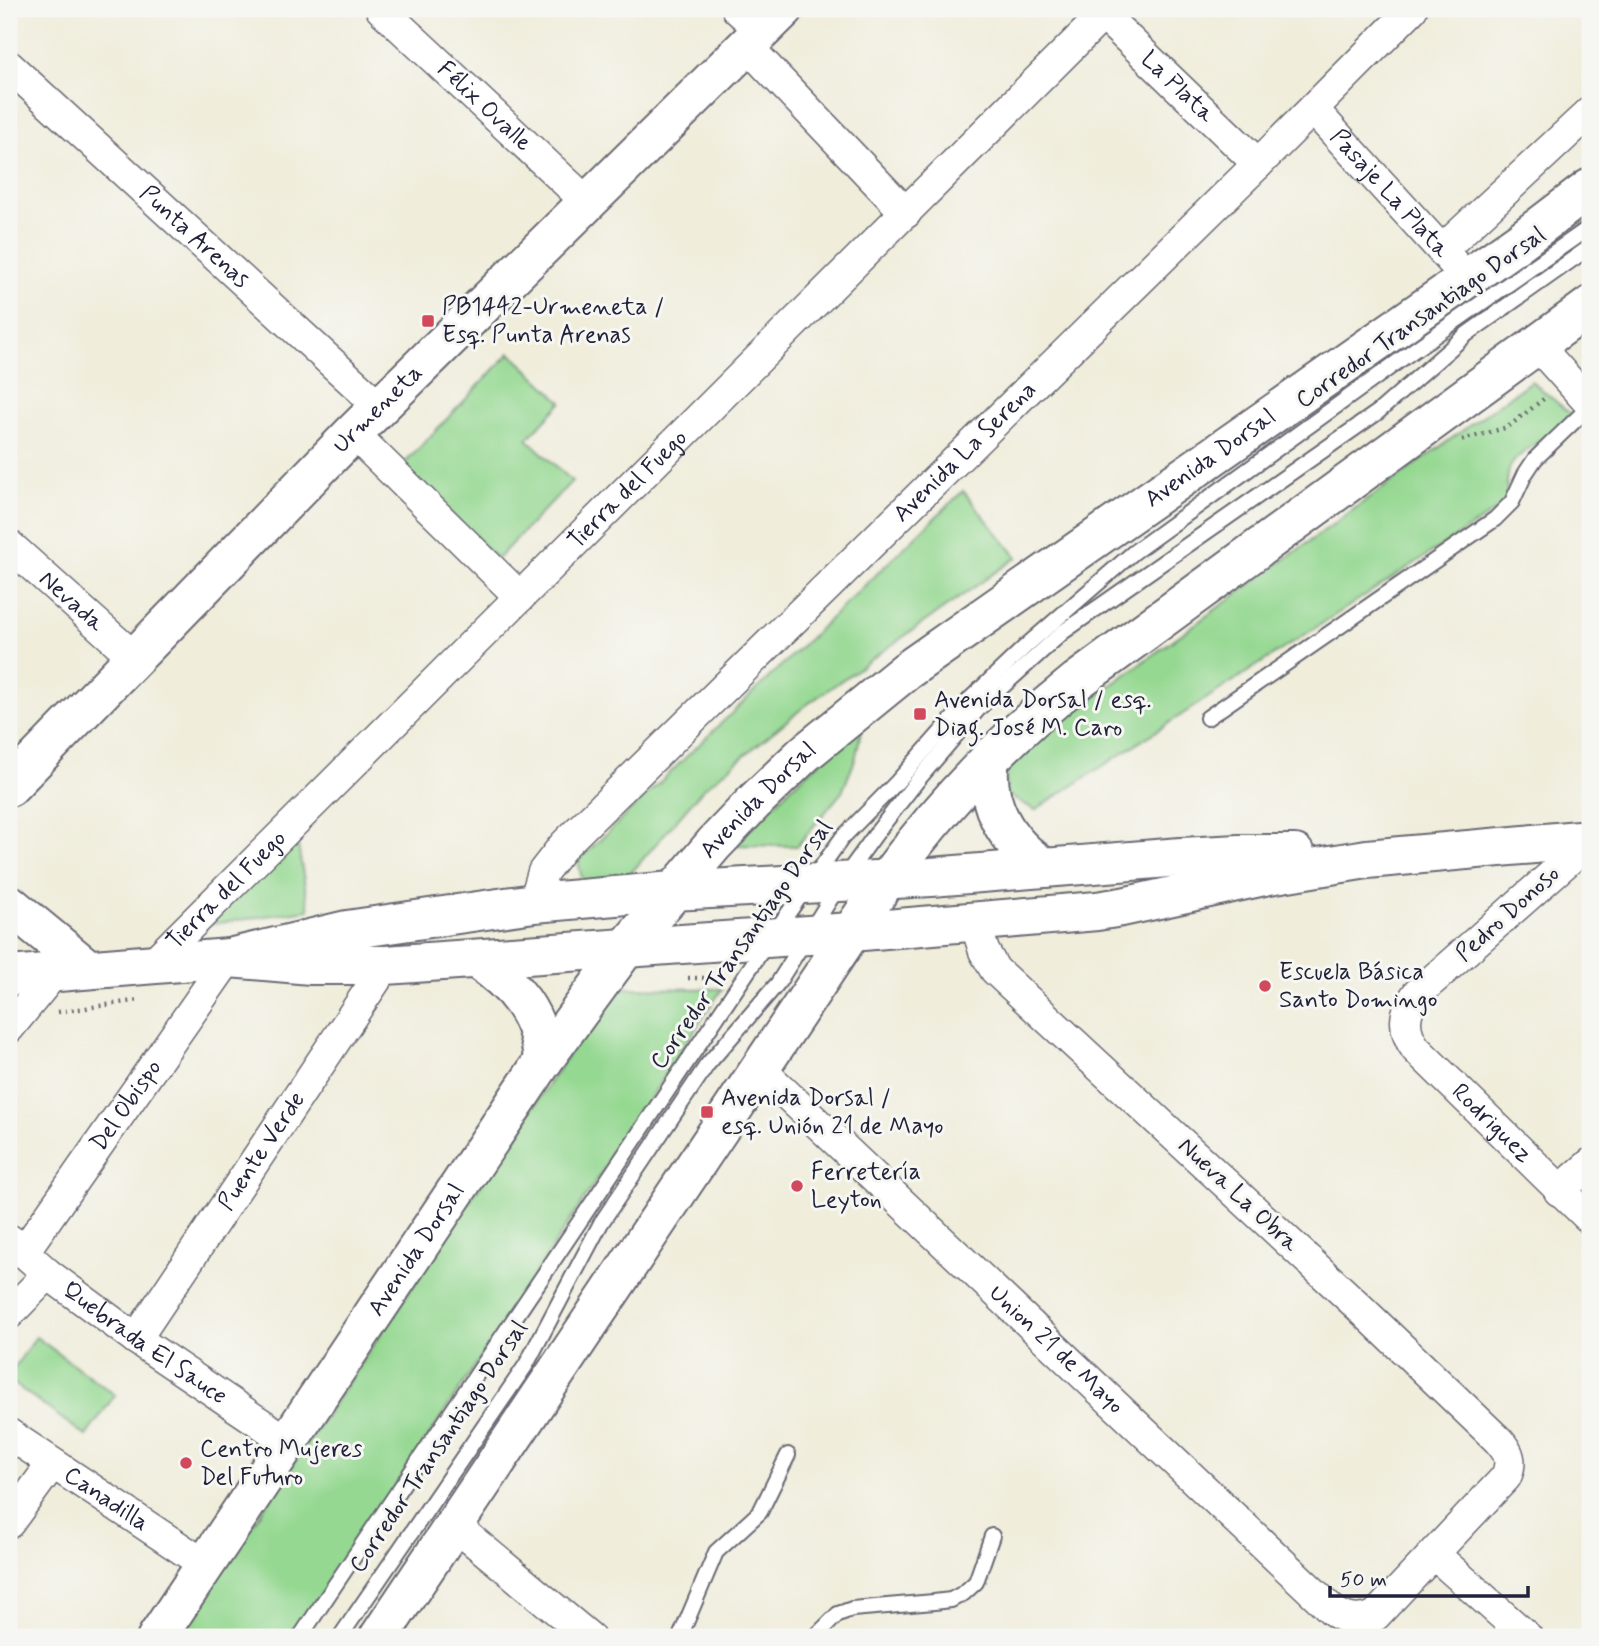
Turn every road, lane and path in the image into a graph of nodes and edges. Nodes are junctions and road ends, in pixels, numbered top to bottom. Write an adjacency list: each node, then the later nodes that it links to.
1 (380, 9): 10 (street, Félix Ovalle)
2 (1100, 12): 8 (street, La Plata); 11 (street, Tierra del Fuego)
3 (1399, 13): 6 (street, Avenida La Serena)
4 (757, 23): 10 (main road, Urmeneta); 11 (street)
5 (9, 66): 18 (street, Punta Arenas)
6 (1313, 109): 8 (street, Avenida La Serena); 14 (street, Pasaje La Plata)
7 (1590, 112): 14 (street, Avenida Dorsal)
8 (1258, 164): 32 (street, Avenida La Serena)
9 (1590, 188): 14 (main road, Avenida Dorsal)
10 (588, 203): 18 (main road, Urmeneta)
11 (906, 213): 21 (street, Tierra del Fuego)
12 (1590, 227): 30 (lane, Corredor Transantiago Dorsal)
13 (1590, 247): 30 (lane, Corredor Transantiago Dorsal)
14 (1455, 264): 31 (main road, Avenida Dorsal)
15 (1590, 306): 16 (main road)
16 (1537, 345): 17 (street); 24 (main road)
17 (1590, 405): 23 (lane)
18 (380, 407): 19 (main road, Urmeneta)
19 (353, 433): 21 (street); 22 (main road, Urmeneta)
20 (9, 545): 22 (street, Nevada)
21 (520, 597): 40 (street, Tierra del Fuego)
22 (135, 658): 25 (main road, Urmeneta)
23 (1207, 718)
24 (990, 757): 28 (main road); 29 (main road)
25 (10, 783)
26 (1590, 840): 27 (main road); 44 (street, Pedro Donoso)
27 (1367, 859): 28 (main road); 34 (main road)
28 (1045, 868): 29 (main road)
29 (887, 879): 30 (main road); 35 (main road)
30 (825, 883): 31 (main road); 36 (lane, Corredor Transantiago Dorsal); 36 (lane, Corredor Transantiago Dorsal)
31 (673, 891): 32 (main road); 37 (main road, Avenida Dorsal)
32 (534, 903): 38 (main road)
33 (9, 904): 42 (main road)
34 (975, 922): 35 (main road); 62 (street, Nueva La Obra)
35 (852, 932): 36 (main road); 47 (main road)
36 (790, 936): 37 (main road); 65 (lane, Corredor Transantiago Dorsal); 66 (lane, Corredor Transantiago Dorsal)
37 (626, 948): 39 (main road); 46 (main road, Avenida Dorsal)
38 (229, 958): 40 (main road); 41 (main road); 51 (street, Del Obispo)
39 (476, 959): 41 (main road); 46 (main road)
40 (152, 964): 42 (main road)
41 (386, 965): 54 (street, Puente Verde)
42 (72, 971): 43 (main road); 45 (street)
43 (9, 976)
44 (1405, 1022): 49 (street, Rodriguez)
45 (9, 1028)
46 (543, 1061): 56 (main road, Avenida Dorsal)
47 (760, 1069): 60 (main road); 62 (street, Union 21 de Mayo)
48 (1590, 1164): 49 (street)
49 (1559, 1191): 50 (street, Rodriguez)
50 (1590, 1219)
51 (16, 1246): 52 (street, Quebrada El Sauce)
52 (48, 1274): 53 (street); 54 (street, Quebrada El Sauce)
53 (9, 1314)
54 (136, 1339): 56 (street, Quebrada El Sauce)
55 (9, 1434): 58 (street, Canadilla)
56 (287, 1441): 63 (main road, Avenida Dorsal)
57 (788, 1455): 69 (lane)
58 (52, 1464): 59 (street); 63 (street, Canadilla)
59 (9, 1523)
60 (454, 1525): 67 (main road); 68 (street)
61 (992, 1536): 70 (lane)
62 (1434, 1554): 71 (street)
63 (204, 1564): 64 (main road, Avenida Dorsal)
64 (157, 1637)
65 (300, 1637)
66 (340, 1637)
67 (379, 1637)
68 (590, 1637)
69 (680, 1637)
70 (816, 1637)
71 (1527, 1637)

